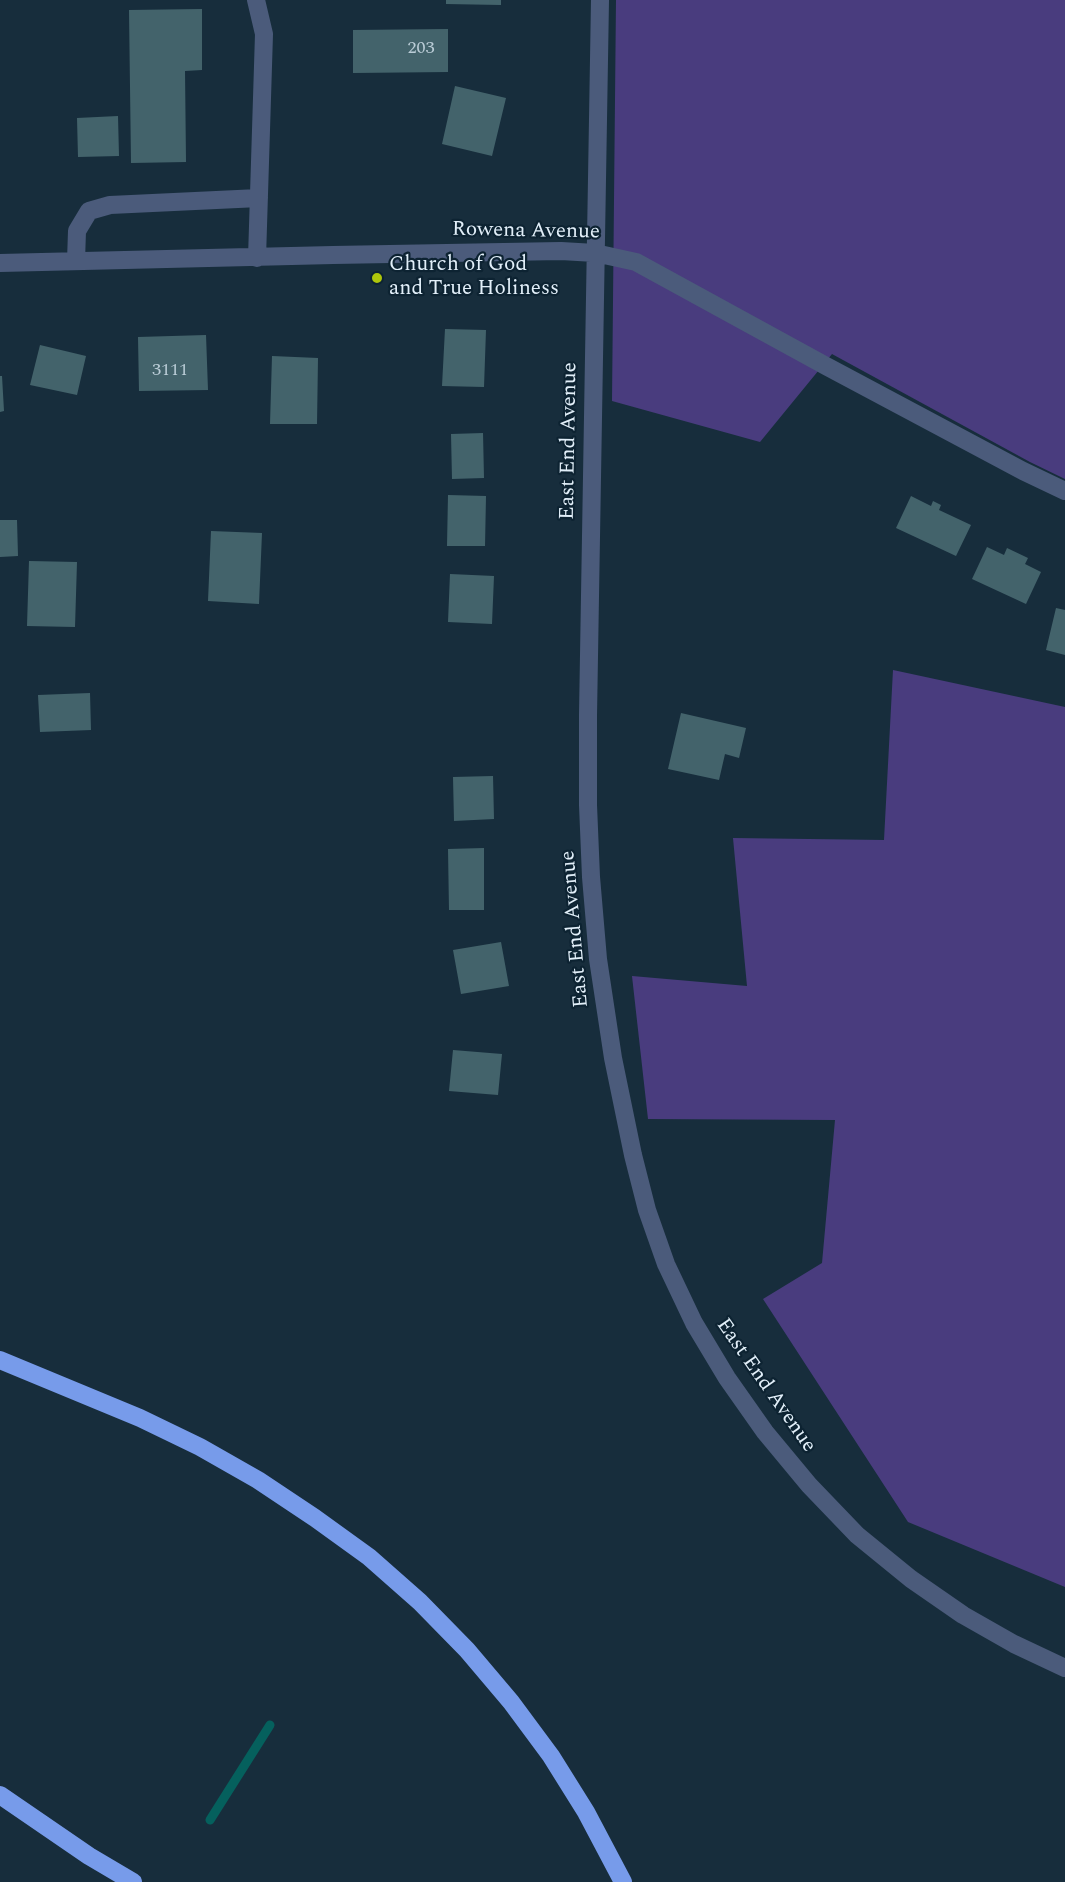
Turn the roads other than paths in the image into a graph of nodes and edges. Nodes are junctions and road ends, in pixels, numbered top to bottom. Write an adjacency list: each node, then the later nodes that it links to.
1 (256, 0): 3 (street)
2 (600, 0): 4 (street, East End Avenue)
3 (259, 198): 5 (street); 6 (street)
4 (595, 253): 5 (street, Rowena Avenue); 8 (street, Rowena Avenue); 10 (street, East End Avenue)
5 (257, 258): 6 (street, Rowena Avenue)
6 (76, 261): 7 (street, Rowena Avenue)
7 (0, 263)
8 (1065, 491)
9 (0, 1360): 13 (highway)
10 (1065, 1668)
11 (0, 1795): 12 (highway)
12 (133, 1882)
13 (623, 1882)

